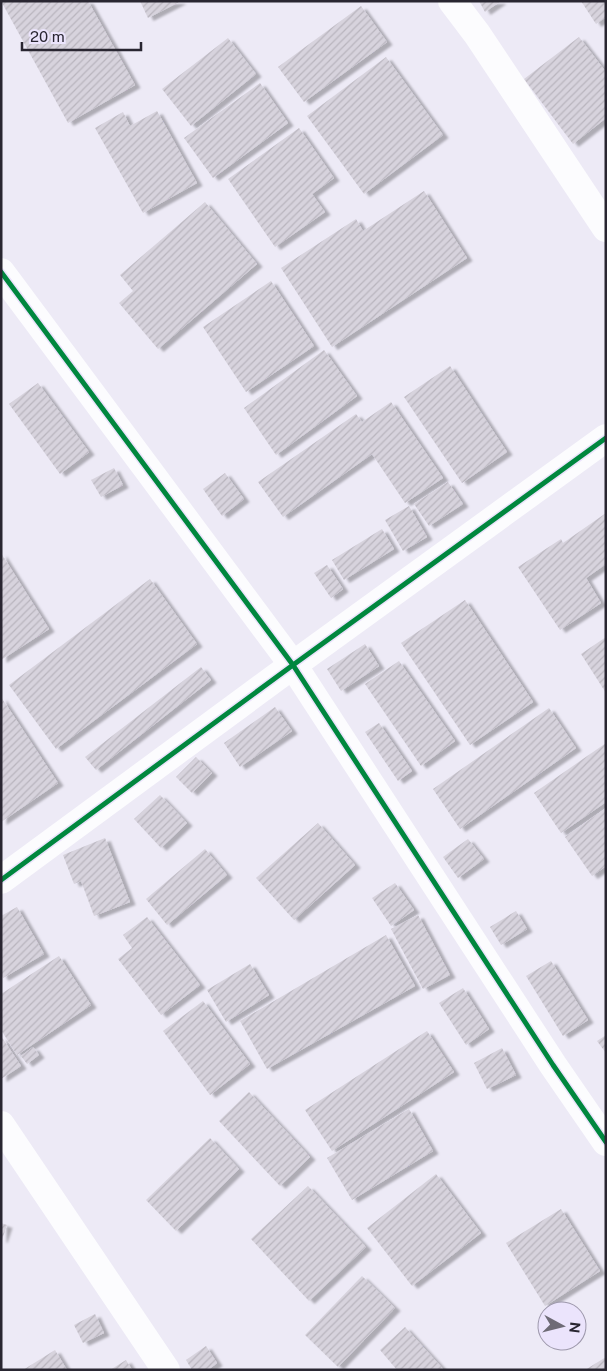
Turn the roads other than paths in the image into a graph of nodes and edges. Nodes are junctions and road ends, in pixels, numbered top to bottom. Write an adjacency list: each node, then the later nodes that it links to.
1 (452, 1): 2 (street)
2 (606, 228)
3 (1, 272): 5 (street)
4 (606, 438): 5 (street)
5 (293, 665): 6 (street); 8 (street)
6 (1, 880)
7 (1, 1124): 9 (street)
8 (606, 1142)
9 (166, 1370)

